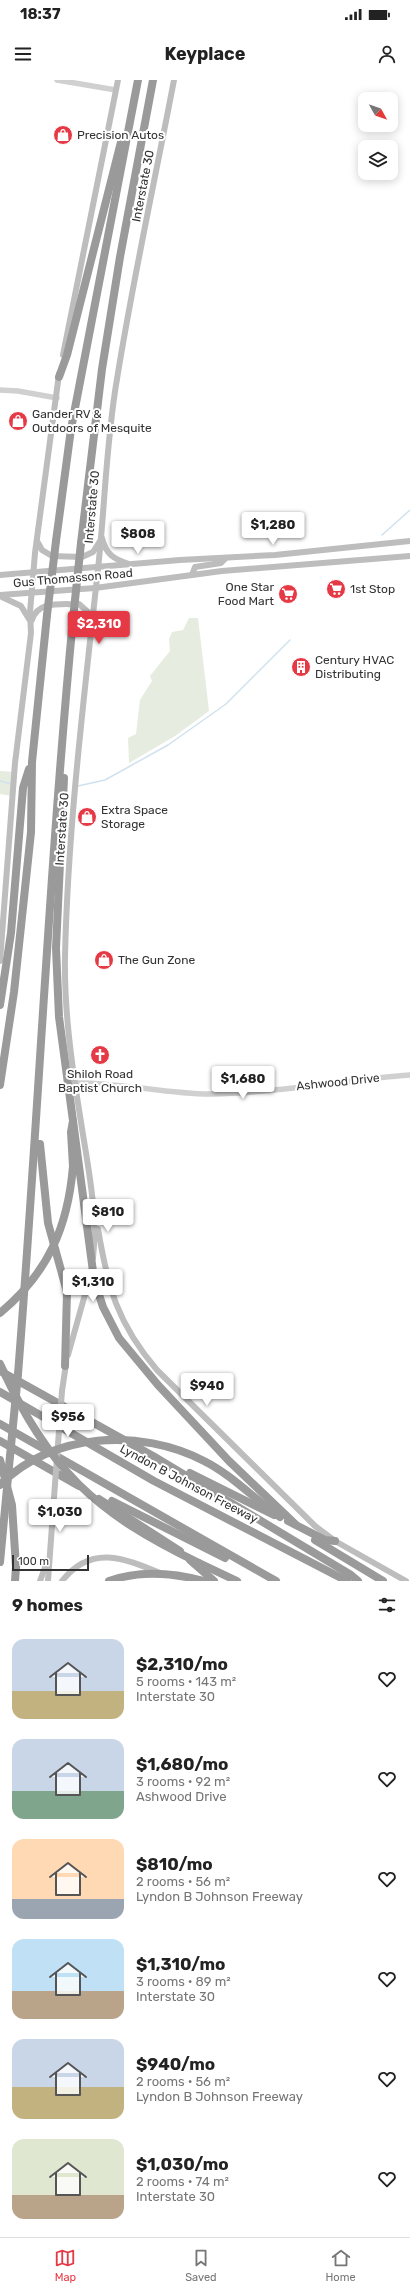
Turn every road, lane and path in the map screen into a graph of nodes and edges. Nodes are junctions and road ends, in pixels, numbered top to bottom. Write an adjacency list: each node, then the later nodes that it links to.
1 (58, 80): 6 (street)
2 (118, 80): 6 (main road)
3 (138, 80): 7 (highway)
4 (154, 80): 26 (highway, bridge)
5 (174, 80): 11 (main road, Interstate 30)
6 (116, 90): 8 (main road)
7 (134, 97): 8 (highway); 27 (highway, bridge)
8 (59, 377): 10 (main road)
9 (0, 390): 10 (street)
10 (57, 398): 12 (main road)
11 (100, 538): 12 (main road); 16 (main road); 17 (main road, Interstate 30)
12 (37, 540): 18 (main road)
13 (410, 541): 15 (main road, Gus Thomasson Road)
14 (410, 556): 20 (main road, Gus Thomasson Road)
15 (226, 558): 16 (main road, Gus Thomasson Road); 20 (main road)
16 (133, 564): 17 (main road, Gus Thomasson Road)
17 (98, 568): 18 (main road, Gus Thomasson Road); 21 (main road, Interstate 30)
18 (33, 571): 19 (main road, Gus Thomasson Road); 22 (main road)
19 (0, 575)
20 (192, 575): 21 (main road, Gus Thomasson Road)
21 (95, 588): 22 (main road, Gus Thomasson Road); 25 (main road, Interstate 30)
22 (32, 593): 23 (main road, Gus Thomasson Road); 24 (main road)
23 (0, 596): 24 (main road)
24 (30, 623): 25 (main road); 28 (main road)
25 (92, 624): 31 (main road, Interstate 30)
26 (64, 720): 33 (highway); 34 (highway)
27 (32, 762): 29 (highway); 32 (highway)
28 (0, 961)
29 (0, 1005)
30 (410, 1075): 31 (street, Ashwood Drive)
31 (74, 1083): 35 (main road, Interstate 30)
32 (0, 1085)
33 (38, 1113): 38 (highway); 50 (highway, bridge)
34 (73, 1121): 36 (highway, bridge); 47 (highway, bridge)
35 (95, 1213): 38 (main road, Interstate 30); 48 (main road)
36 (0, 1313)
37 (0, 1364): 60 (highway, bridge)
38 (65, 1366): 49 (main road, Interstate 30, bridge)
39 (0, 1371): 44 (highway)
40 (0, 1392): 62 (highway, Lyndon B Johnson Freeway)
41 (0, 1424): 51 (highway)
42 (0, 1441): 46 (highway)
43 (0, 1460): 52 (highway, bridge)
44 (166, 1464): 48 (highway); 63 (highway)
45 (0, 1485): 47 (highway, bridge)
46 (87, 1491): 51 (highway); 59 (highway)
47 (294, 1525): 64 (highway)
48 (335, 1541): 65 (main road)
49 (50, 1552): 53 (main road); 54 (main road, Interstate 30)
50 (0, 1562)
51 (245, 1565): 61 (highway)
52 (15, 1581)
53 (40, 1581)
54 (48, 1581)
55 (62, 1581): 57 (main road)
56 (108, 1581): 58 (highway, bridge)
57 (180, 1581)
58 (204, 1581)
59 (214, 1581)
60 (237, 1581)
61 (276, 1581)
62 (347, 1581)
63 (358, 1581)
64 (383, 1581)
65 (406, 1581)

